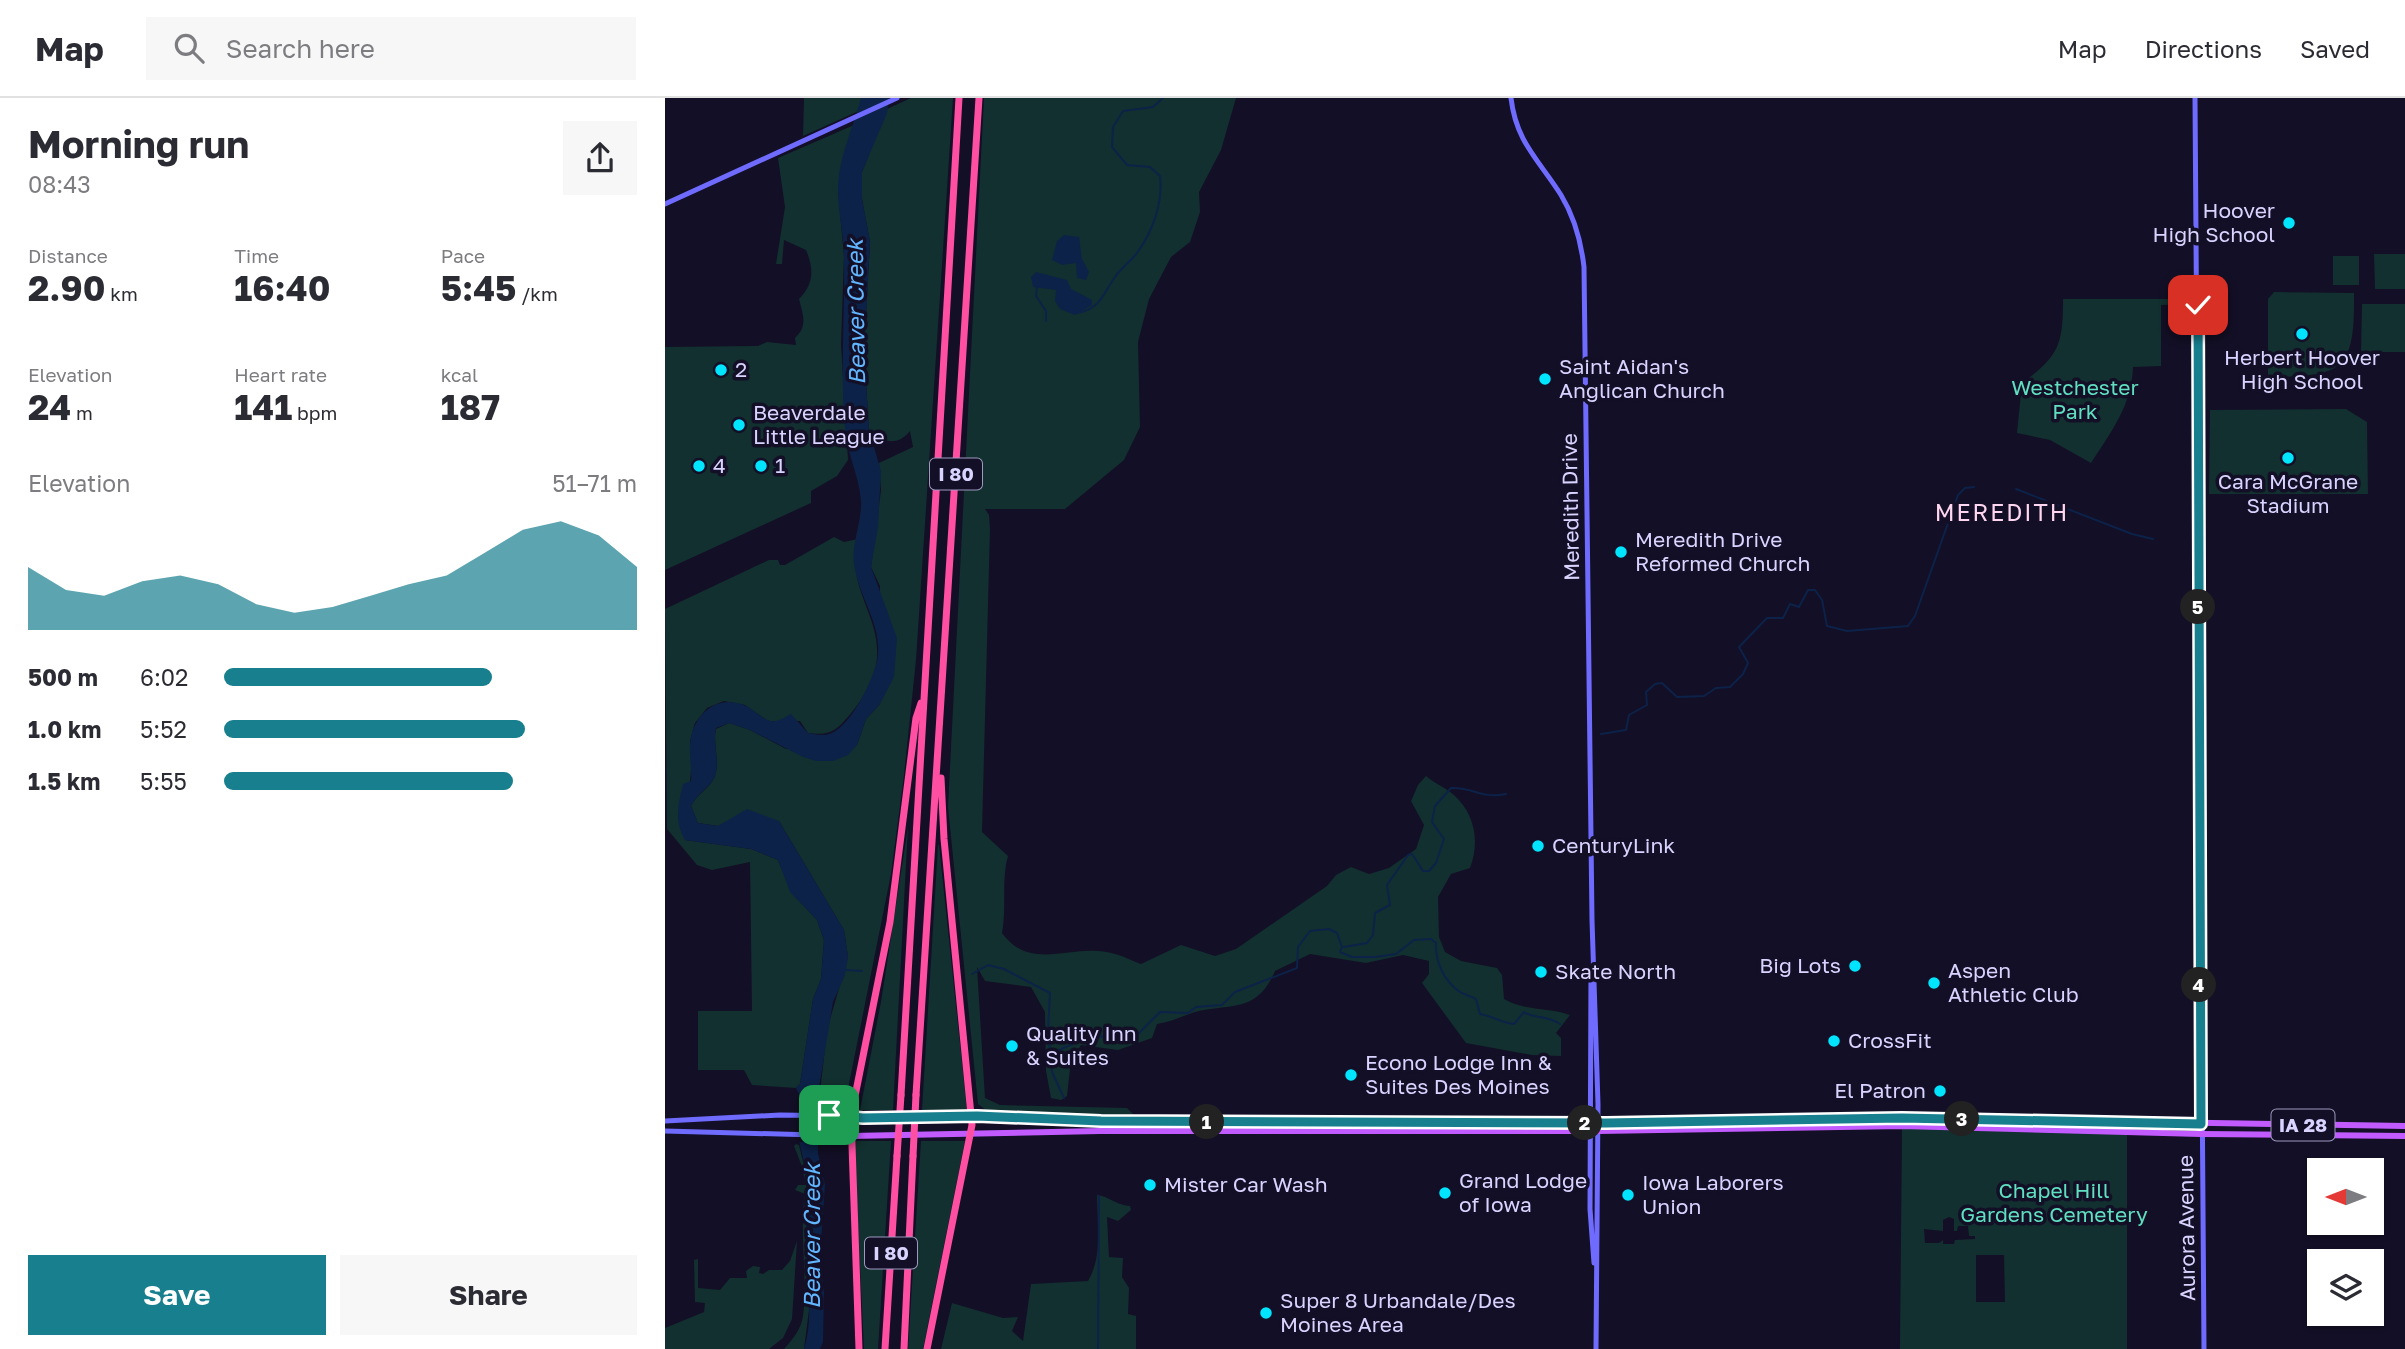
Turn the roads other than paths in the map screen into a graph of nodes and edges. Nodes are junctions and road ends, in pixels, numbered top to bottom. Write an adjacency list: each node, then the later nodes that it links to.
1 (897, 98): 6 (main road)
2 (959, 98): 7 (highway, I 80)
3 (979, 98): 8 (highway, I 80)
4 (1511, 98): 9 (main road, Meredith Drive)
5 (2195, 98): 13 (main road, Aurora Avenue)
6 (665, 204)
7 (924, 692): 10 (highway); 24 (highway, I 80, bridge)
8 (941, 734): 11 (highway); 25 (highway, I 80, bridge)
9 (1592, 934): 15 (main road, Meredith Drive); 16 (main road, Meredith Drive)
10 (851, 1116): 11 (main road, IA 28); 12 (main road); 20 (highway)
11 (972, 1116): 15 (main road, IA 28); 19 (highway)
12 (665, 1121)
13 (2201, 1124): 14 (main road, IA 28); 16 (main road, IA 28); 18 (main road, Aurora Avenue)
14 (2405, 1126)
15 (1590, 1127): 16 (main road, IA 28); 19 (main road, IA 28); 22 (main road, Meredith Drive)
16 (1598, 1127): 18 (main road, IA 28); 22 (main road, Meredith Drive)
17 (665, 1131): 20 (main road)
18 (2201, 1134): 21 (main road, IA 28); 28 (main road, Aurora Avenue)
19 (971, 1135): 20 (main road, IA 28); 26 (highway)
20 (850, 1136): 23 (highway)
21 (2405, 1136)
22 (1596, 1294): 27 (main road, Meredith Drive)
23 (859, 1349)
24 (885, 1349)
25 (904, 1349)
26 (927, 1349)
27 (1596, 1349)
28 (2204, 1349)

